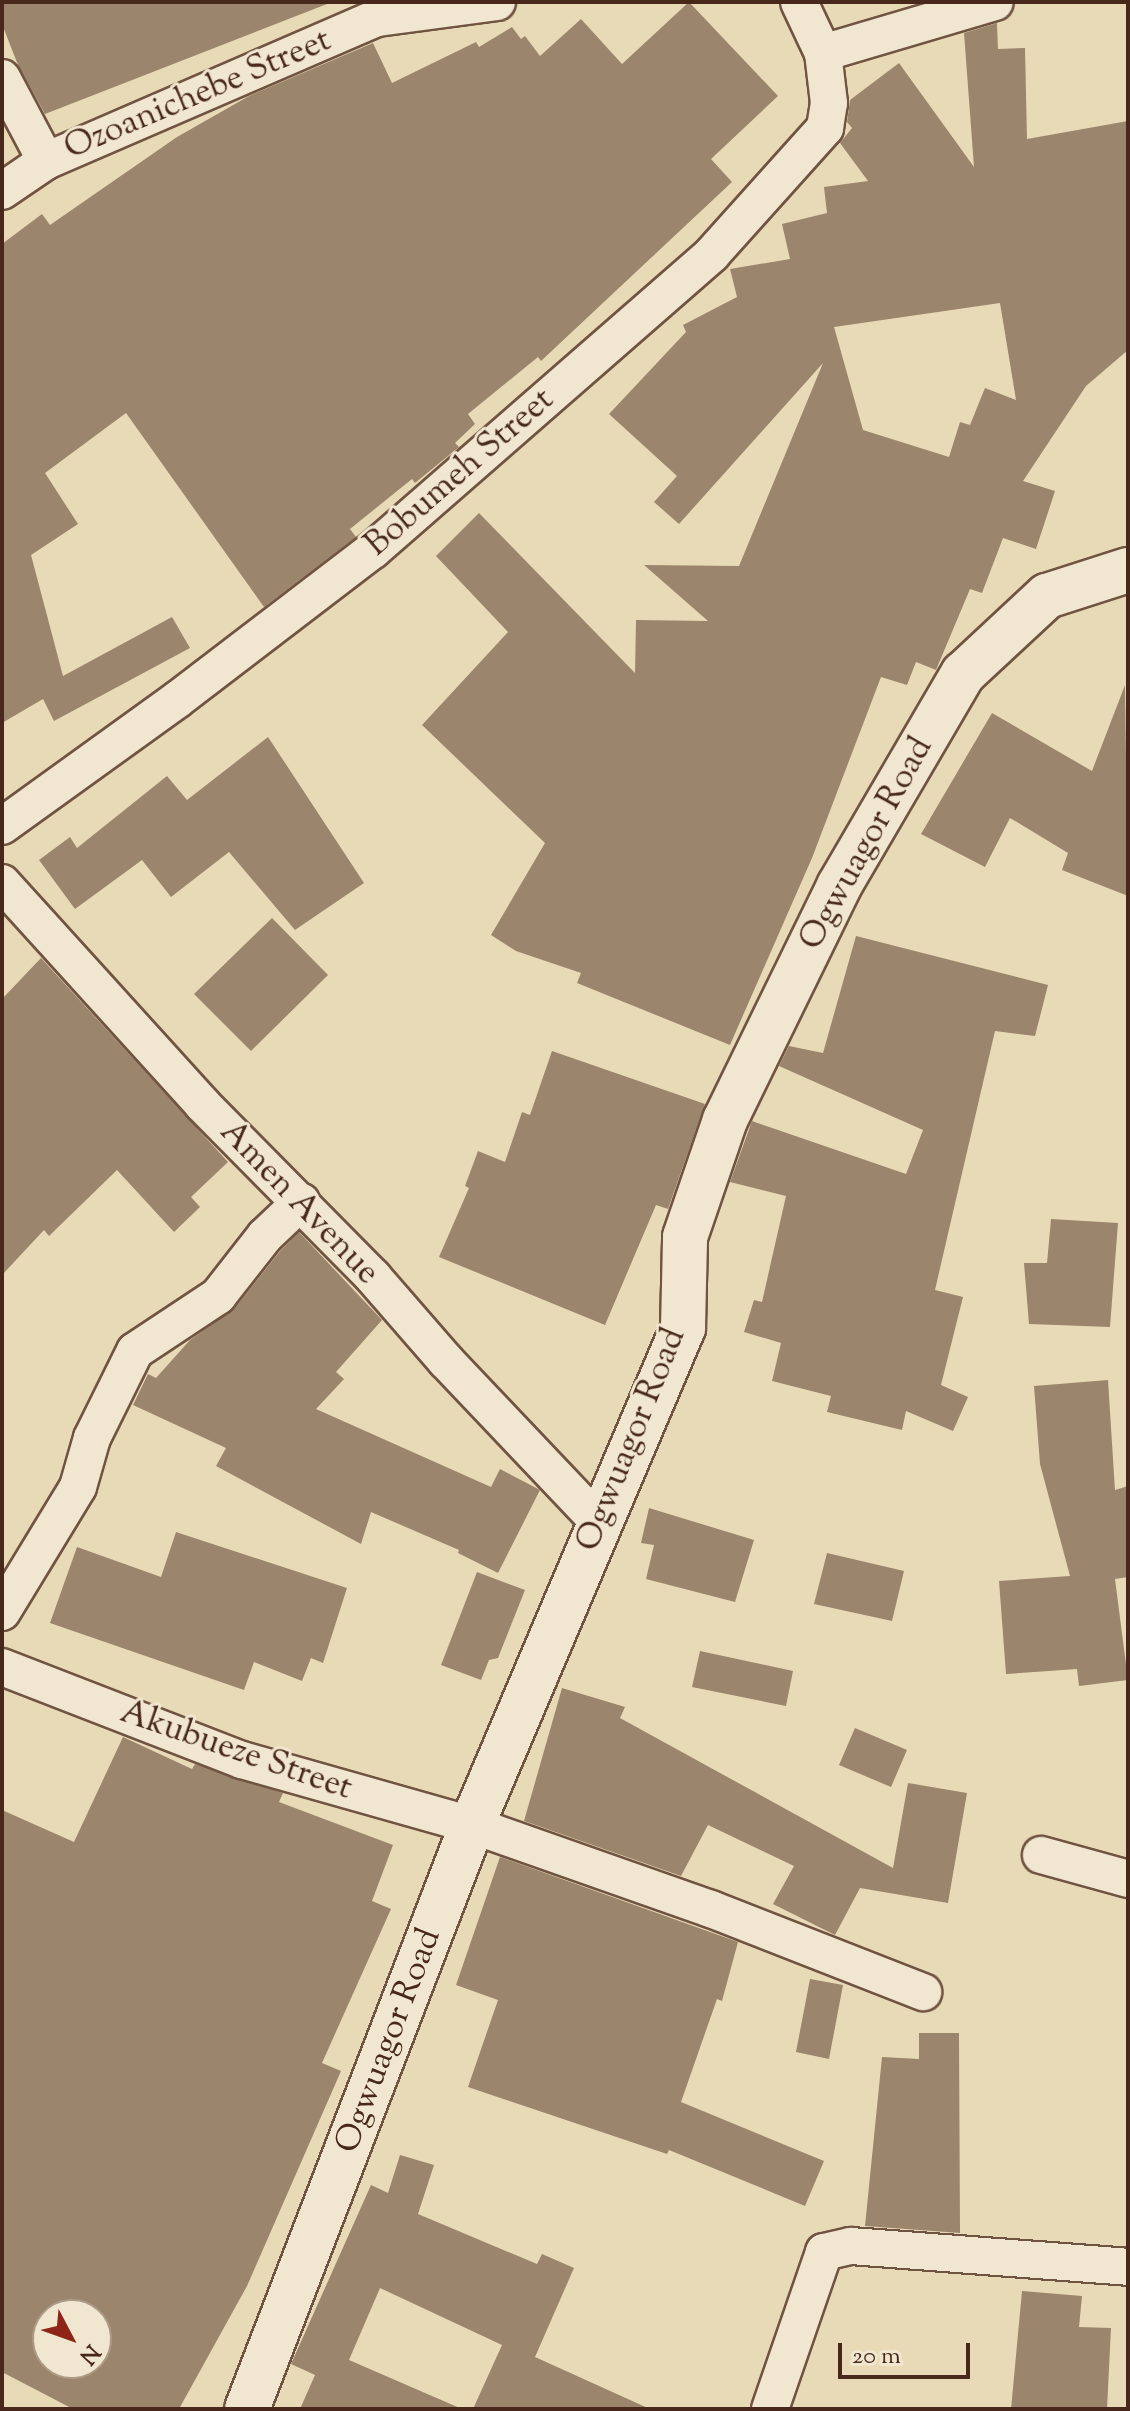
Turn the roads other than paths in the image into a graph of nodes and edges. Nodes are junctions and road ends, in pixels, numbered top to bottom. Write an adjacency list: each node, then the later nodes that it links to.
1 (497, 2): 4 (street, Ozoanichebe Street)
2 (799, 2): 5 (street, Bobumeh Street)
3 (995, 2): 5 (street)
4 (421, 8): 7 (street, Ozoanichebe Street)
5 (823, 53): 10 (street, Bobumeh Street)
6 (2, 78): 7 (street)
7 (46, 161): 8 (street, Ozoanichebe Street)
8 (2, 191)
9 (1128, 570): 13 (street, Ogwuagor Road)
10 (2, 826)
11 (2, 883): 12 (street, Amen Avenue)
12 (301, 1202): 13 (street, Amen Avenue); 14 (street)
13 (599, 1522): 16 (street, Ogwuagor Road)
14 (2, 1612)
15 (2, 1667): 16 (street, Akubueze Street)
16 (472, 1825): 19 (street, Akubueze Street); 21 (street, Ogwuagor Road)
17 (1041, 1855): 18 (street)
18 (1128, 1879)
19 (923, 1992)
20 (1128, 2267): 22 (street)
21 (247, 2409)
22 (770, 2409)

